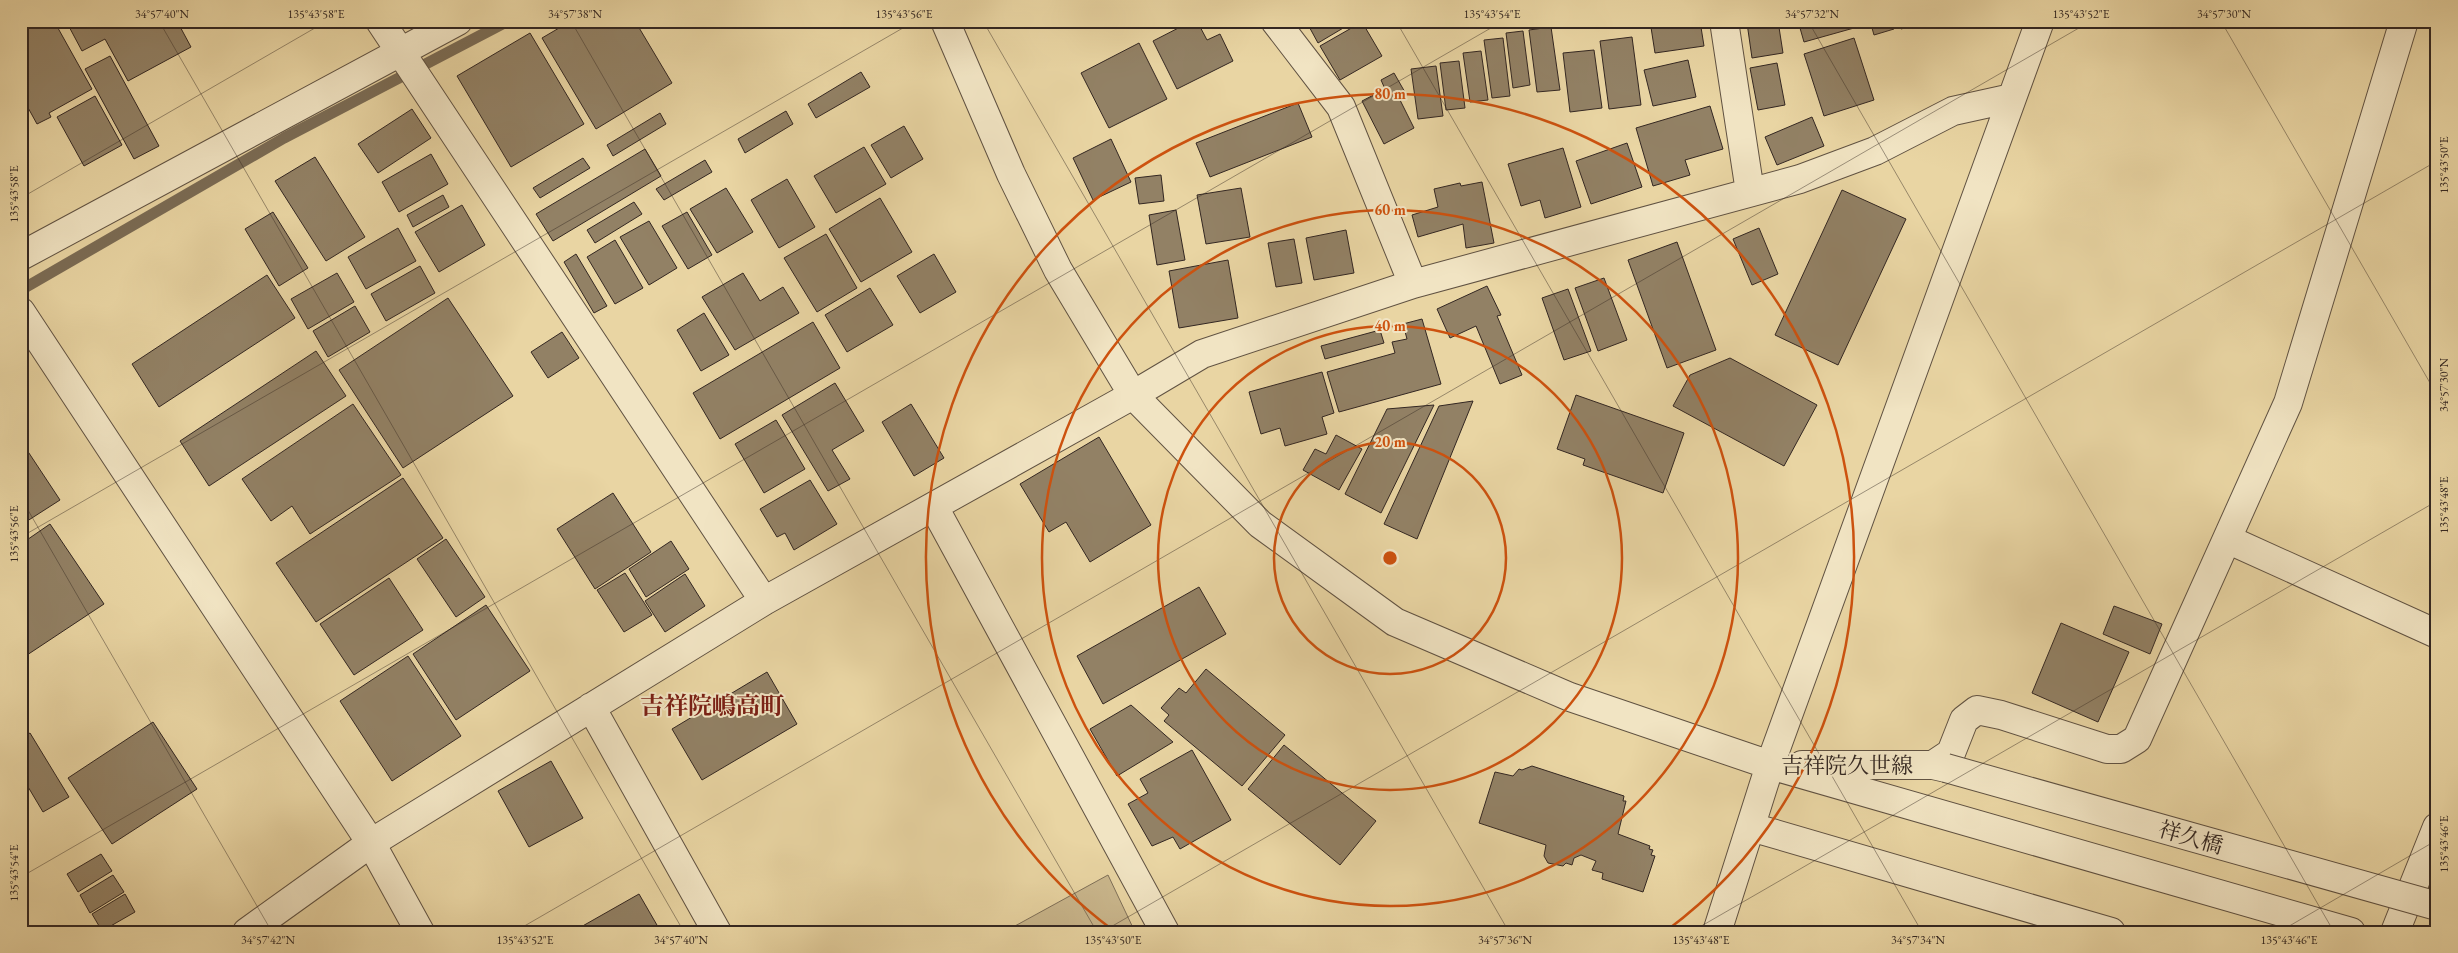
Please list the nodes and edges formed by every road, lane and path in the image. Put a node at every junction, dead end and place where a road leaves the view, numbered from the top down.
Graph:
1 (380, 21) edge
2 (458, 21) edge
3 (945, 21) edge
4 (1275, 21) edge
5 (1724, 21) edge
6 (2040, 21) edge
7 (2404, 21) edge
8 (400, 53) junction
9 (2012, 98) junction
10 (1750, 192) junction
11 (21, 256) edge
12 (1413, 284) junction
13 (21, 312) edge
14 (1133, 395) junction
15 (934, 507) junction
16 (2227, 539) junction
17 (764, 601) junction
18 (2437, 634) edge
19 (591, 707) junction
20 (1770, 765) junction
21 (1940, 767) junction
22 (1936, 813) joint
23 (2437, 826) edge
24 (1751, 827) junction
25 (371, 843) junction
26 (2437, 906) edge
27 (247, 932) edge
28 (420, 932) edge
29 (717, 932) edge
30 (1165, 932) edge
31 (1717, 932) edge
32 (2111, 932) edge
33 (2351, 932) edge
34 (2395, 932) edge

1 - 8 street
2 - 8 street
3 - 14 street
4 - 12 street
5 - 10 street
6 - 9 street
7 - 16 street
8 - 11 street
8 - 17 street
9 - 10 street
9 - 20 street
10 - 12 street
12 - 14 street
13 - 25 street
14 - 15 street
14 - 20 street
15 - 17 street
15 - 30 street
16 - 18 street
16 - 21 street
17 - 19 street
19 - 25 street
19 - 29 street
20 - 21 street, 吉祥院久世線
20 - 22 street, 吉祥院久世線
20 - 24 street
21 - 26 street, 祥久橋, bridge
22 - 33 street, 祥久橋
23 - 34 street
24 - 31 street
24 - 32 street
25 - 27 street
25 - 28 street

